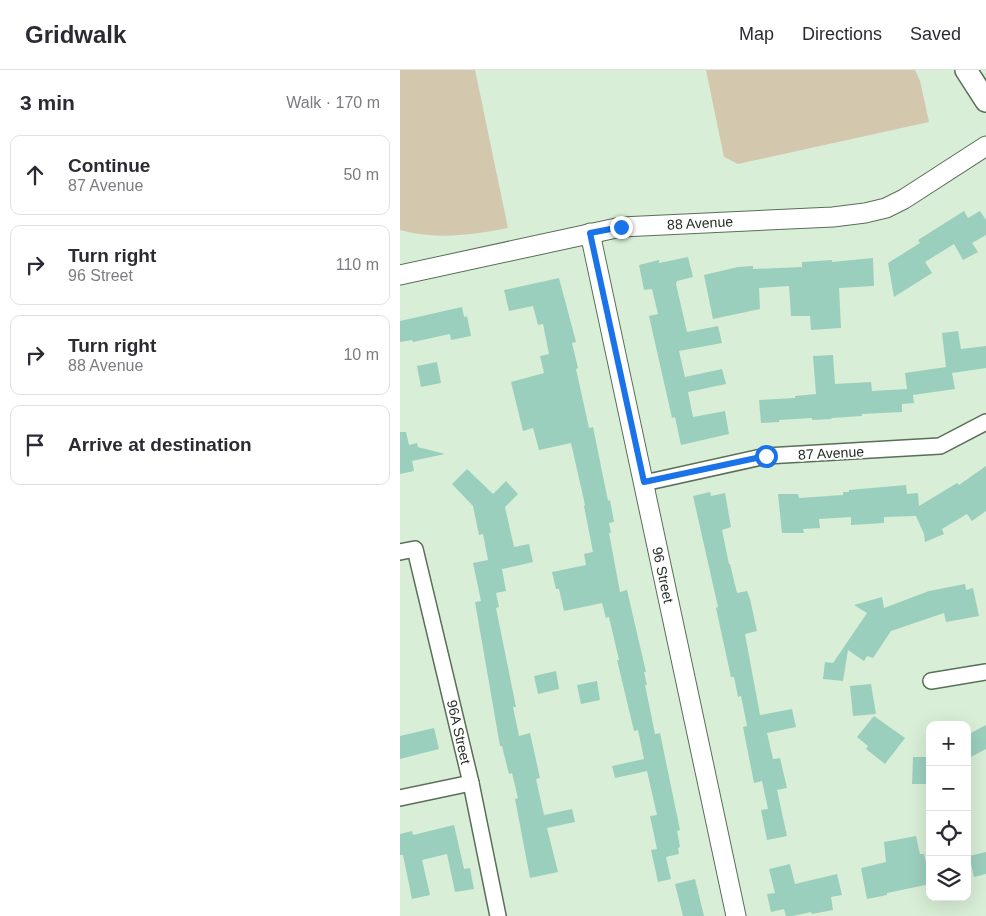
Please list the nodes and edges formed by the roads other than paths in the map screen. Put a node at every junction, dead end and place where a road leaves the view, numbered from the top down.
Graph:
1 (966, 70) edge
2 (986, 101) edge
3 (986, 146) edge
4 (590, 233) junction
5 (400, 275) edge
6 (986, 422) edge
7 (644, 482) junction
8 (400, 552) edge
9 (986, 672) edge
10 (931, 681) dead end
11 (471, 783) junction
12 (400, 798) edge
13 (498, 916) edge
14 (736, 916) edge

1 - 2 main road
3 - 4 street, 88 Avenue
4 - 5 street, 88 Avenue
4 - 7 street, 96 Street
6 - 7 street, 87 Avenue
7 - 14 street, 96 Street
8 - 11 street, 96A Street
9 - 10 street
11 - 12 street
11 - 13 street, 96A Street

